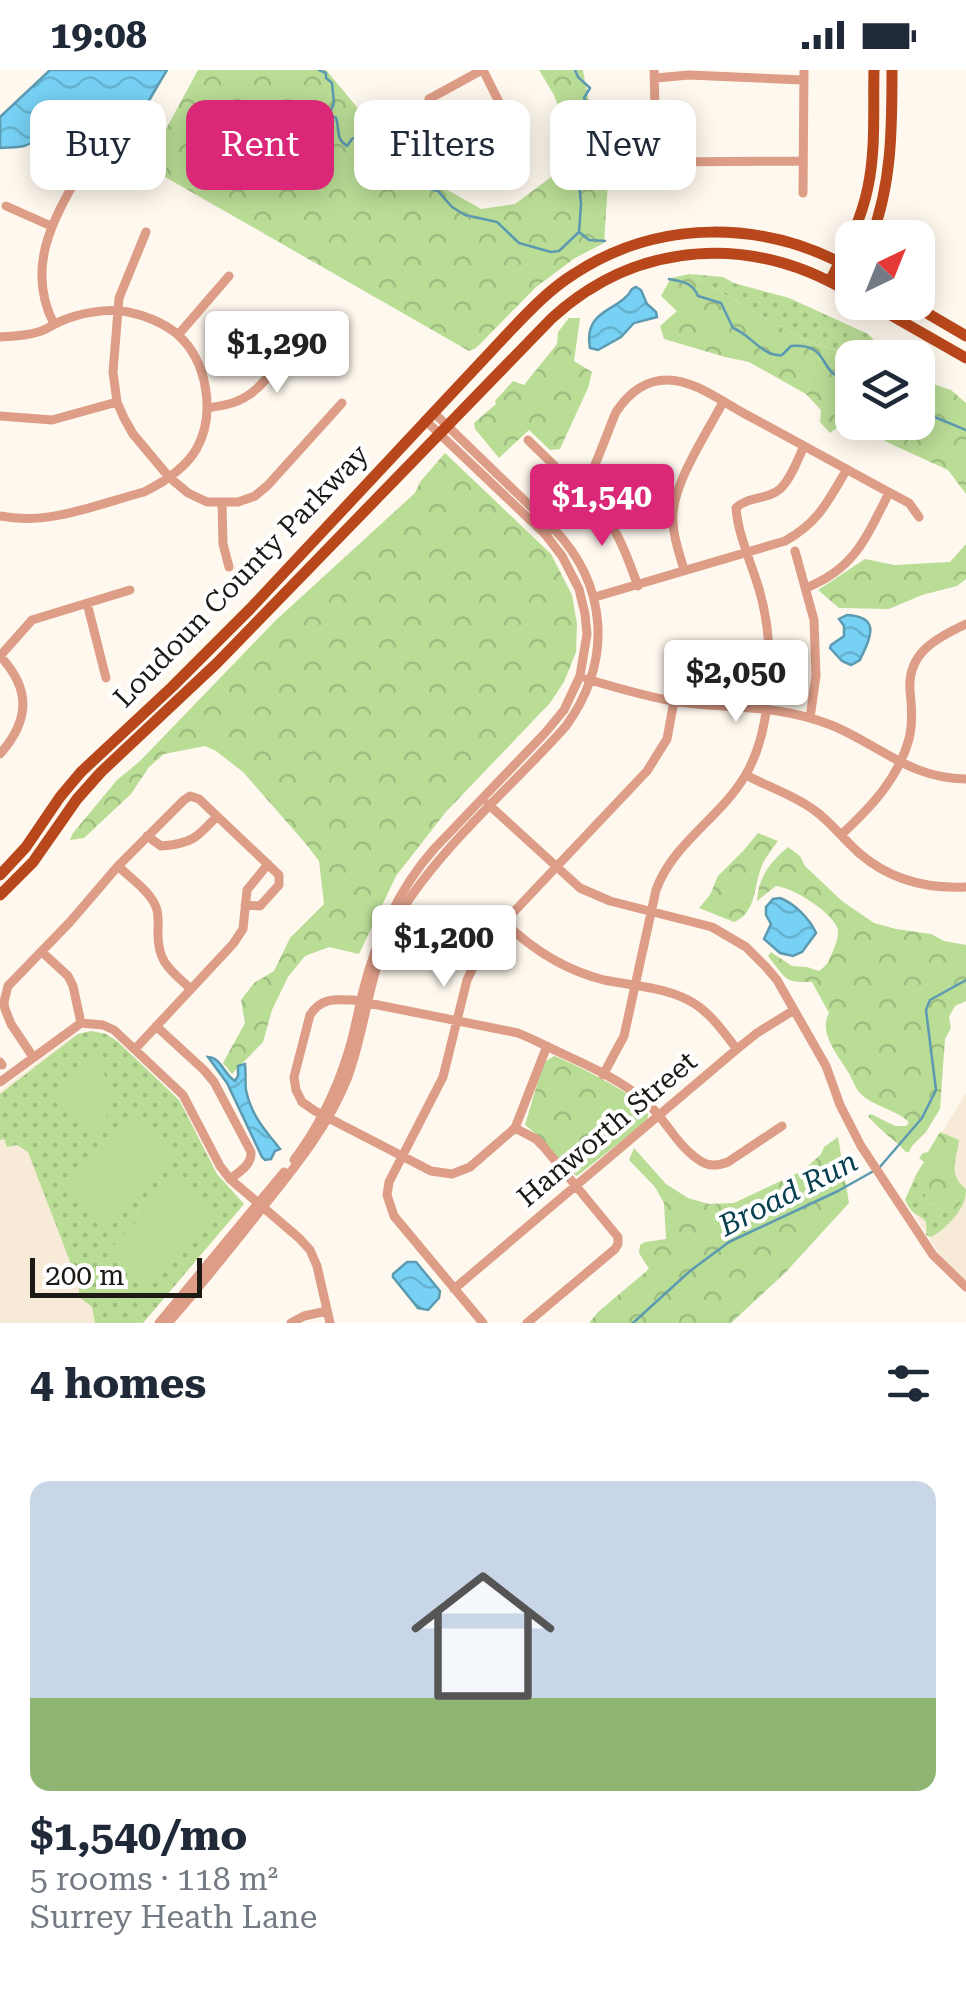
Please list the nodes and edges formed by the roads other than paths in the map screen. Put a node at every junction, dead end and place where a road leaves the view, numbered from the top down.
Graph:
1 (482, 70) edge
2 (874, 70) edge
3 (892, 70) edge
4 (655, 74) edge
5 (804, 75) edge
6 (429, 99) dead end
7 (498, 100) edge
8 (656, 100) edge
9 (802, 160) junction
10 (696, 161) edge
11 (71, 190) edge
12 (803, 193) dead end
13 (6, 206) dead end
14 (859, 220) edge
15 (877, 220) edge
16 (51, 226) junction
17 (146, 232) dead end
18 (835, 260) edge
19 (835, 272) edge
20 (229, 276) dead end
21 (830, 281) junction
22 (835, 284) edge
23 (119, 310) junction
24 (935, 318) edge
25 (900, 320) edge
26 (300, 322) dead end
27 (54, 324) junction
28 (178, 335) junction
29 (966, 336) edge
30 (0, 337) edge
31 (966, 358) edge
32 (117, 402) junction
33 (724, 402) junction
34 (342, 403) dead end
35 (208, 408) junction
36 (0, 416) edge
37 (429, 416) junction
38 (444, 431) junction
39 (528, 440) dead end
40 (804, 446) junction
41 (847, 469) junction
42 (169, 477) junction
43 (586, 486) junction
44 (889, 492) junction
45 (580, 498) junction
46 (222, 503) junction
47 (0, 516) edge
48 (919, 517) dead end
49 (549, 531) junction
50 (795, 551) dead end
51 (747, 552) junction
52 (229, 567) dead end
53 (684, 570) junction
54 (638, 586) junction
55 (806, 588) junction
56 (130, 590) dead end
57 (595, 597) junction
58 (87, 603) junction
59 (966, 624) edge
60 (0, 656) edge
61 (580, 676) junction
62 (106, 678) dead end
63 (591, 680) junction
64 (674, 701) junction
65 (765, 708) junction
66 (810, 718) junction
67 (0, 754) edge
68 (899, 763) junction
69 (746, 774) junction
70 (966, 779) edge
71 (486, 803) junction
72 (217, 816) junction
73 (841, 834) junction
74 (148, 836) junction
75 (268, 864) junction
76 (118, 866) junction
77 (555, 868) junction
78 (0, 875) edge
79 (966, 888) edge
80 (0, 895) edge
81 (245, 904) junction
82 (652, 911) junction
83 (504, 922) junction
84 (42, 952) junction
85 (636, 986) junction
86 (191, 989) junction
87 (3, 990) edge
88 (364, 1002) junction
89 (794, 1010) junction
90 (456, 1021) junction
91 (81, 1023) junction
92 (156, 1026) junction
93 (547, 1046) junction
94 (136, 1048) junction
95 (738, 1049) junction
96 (33, 1057) junction
97 (603, 1075) junction
98 (0, 1082) edge
99 (659, 1115) junction
100 (326, 1116) junction
101 (782, 1126) dead end
102 (516, 1128) junction
103 (401, 1156) junction
104 (230, 1179) junction
105 (576, 1185) junction
106 (260, 1205) junction
107 (966, 1287) edge
108 (454, 1289) junction
109 (327, 1310) junction
110 (159, 1323) edge
111 (168, 1323) edge
112 (291, 1323) edge
113 (330, 1323) edge
114 (482, 1323) edge
115 (527, 1323) edge

1 - 6 street
1 - 7 street
2 - 14 main road
3 - 15 main road
4 - 5 street
4 - 8 street
5 - 9 street
9 - 10 street
9 - 12 street
11 - 16 street
13 - 16 street
16 - 27 street
17 - 23 street
18 - 37 main road, Loudoun County Parkway
19 - 21 main road
20 - 28 street
21 - 22 main road, Loudoun County Parkway
21 - 38 main road, Loudoun County Parkway
23 - 27 street
23 - 28 street
23 - 32 street
24 - 29 main road
25 - 31 main road
26 - 35 street
27 - 30 street
28 - 35 street
32 - 36 street
32 - 42 street
33 - 40 street
33 - 43 street
33 - 53 street
34 - 46 street
35 - 42 street
37 - 38 street
37 - 78 main road, Loudoun County Parkway
38 - 49 street
38 - 80 main road, Loudoun County Parkway
39 - 43 street
40 - 41 street
40 - 51 street
41 - 44 street
41 - 51 street
42 - 46 street
42 - 47 street
43 - 45 street
44 - 48 street
44 - 55 street
45 - 49 street
45 - 54 street
46 - 52 street
49 - 57 street
49 - 61 street
50 - 55 street
51 - 53 street
51 - 65 street
53 - 54 street
54 - 57 street
55 - 66 street
56 - 58 street
57 - 63 street
58 - 60 street
58 - 62 street
59 - 68 street
60 - 67 street
61 - 63 street
61 - 71 street
63 - 64 street
63 - 71 street
64 - 65 street
64 - 77 street
65 - 66 street
65 - 69 street
66 - 68 street
68 - 70 street
68 - 73 street
69 - 73 street
69 - 82 street
71 - 77 street
71 - 88 street
72 - 74 street
72 - 74 street
72 - 75 street
73 - 79 street
74 - 76 street
75 - 81 street
75 - 81 street
76 - 84 street
76 - 86 street
77 - 82 street
77 - 83 street
81 - 86 street
82 - 85 street
82 - 89 street
83 - 85 street
83 - 90 street
84 - 87 street
84 - 91 street
85 - 95 street
85 - 97 street
86 - 92 street
87 - 96 street
88 - 90 street
88 - 100 street
88 - 100 street
89 - 95 street, Hanworth Street
89 - 107 street
90 - 93 street
90 - 103 street
91 - 94 street
91 - 96 street
92 - 94 street
92 - 104 street
93 - 97 street
93 - 102 street
94 - 104 street
95 - 99 street, Hanworth Street
96 - 98 street
97 - 99 street
99 - 101 street
99 - 105 street, Hanworth Street
100 - 103 street
100 - 106 street
102 - 103 street
102 - 105 street
103 - 108 street
104 - 106 street
105 - 108 street, Hanworth Street
105 - 115 street
106 - 109 street
106 - 110 street
106 - 111 street
108 - 114 street
109 - 112 street
109 - 113 street

